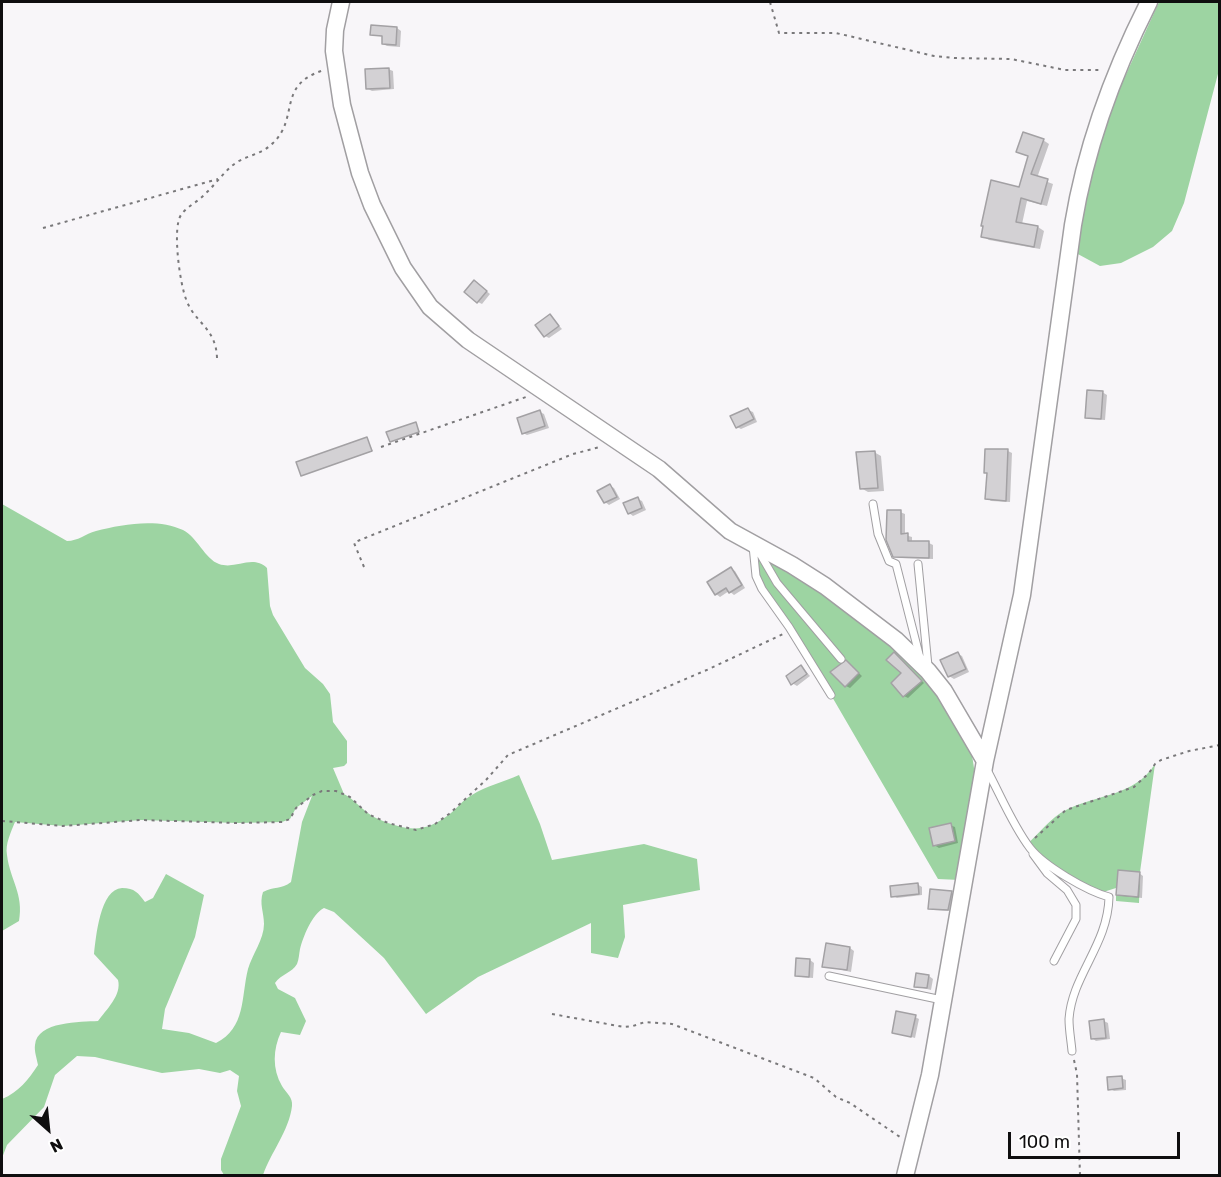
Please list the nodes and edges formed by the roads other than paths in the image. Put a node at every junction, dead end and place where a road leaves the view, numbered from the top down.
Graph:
1 (341, 2) edge
2 (1149, 2) edge
3 (873, 504) dead end
4 (754, 545) junction
5 (918, 564) dead end
6 (841, 659) dead end
7 (925, 667) junction
8 (831, 695) dead end
9 (985, 764) junction
10 (1027, 844) junction
11 (1054, 961) dead end
12 (829, 976) dead end
13 (945, 1001) junction
14 (1072, 1051) road end
15 (905, 1176) edge

1 - 4 street
2 - 9 street
3 - 7 lane
4 - 6 lane
4 - 7 street
4 - 8 lane
5 - 7 lane
7 - 9 street
9 - 10 lane
9 - 13 street
10 - 11 lane
10 - 14 lane
12 - 13 lane
13 - 15 street

